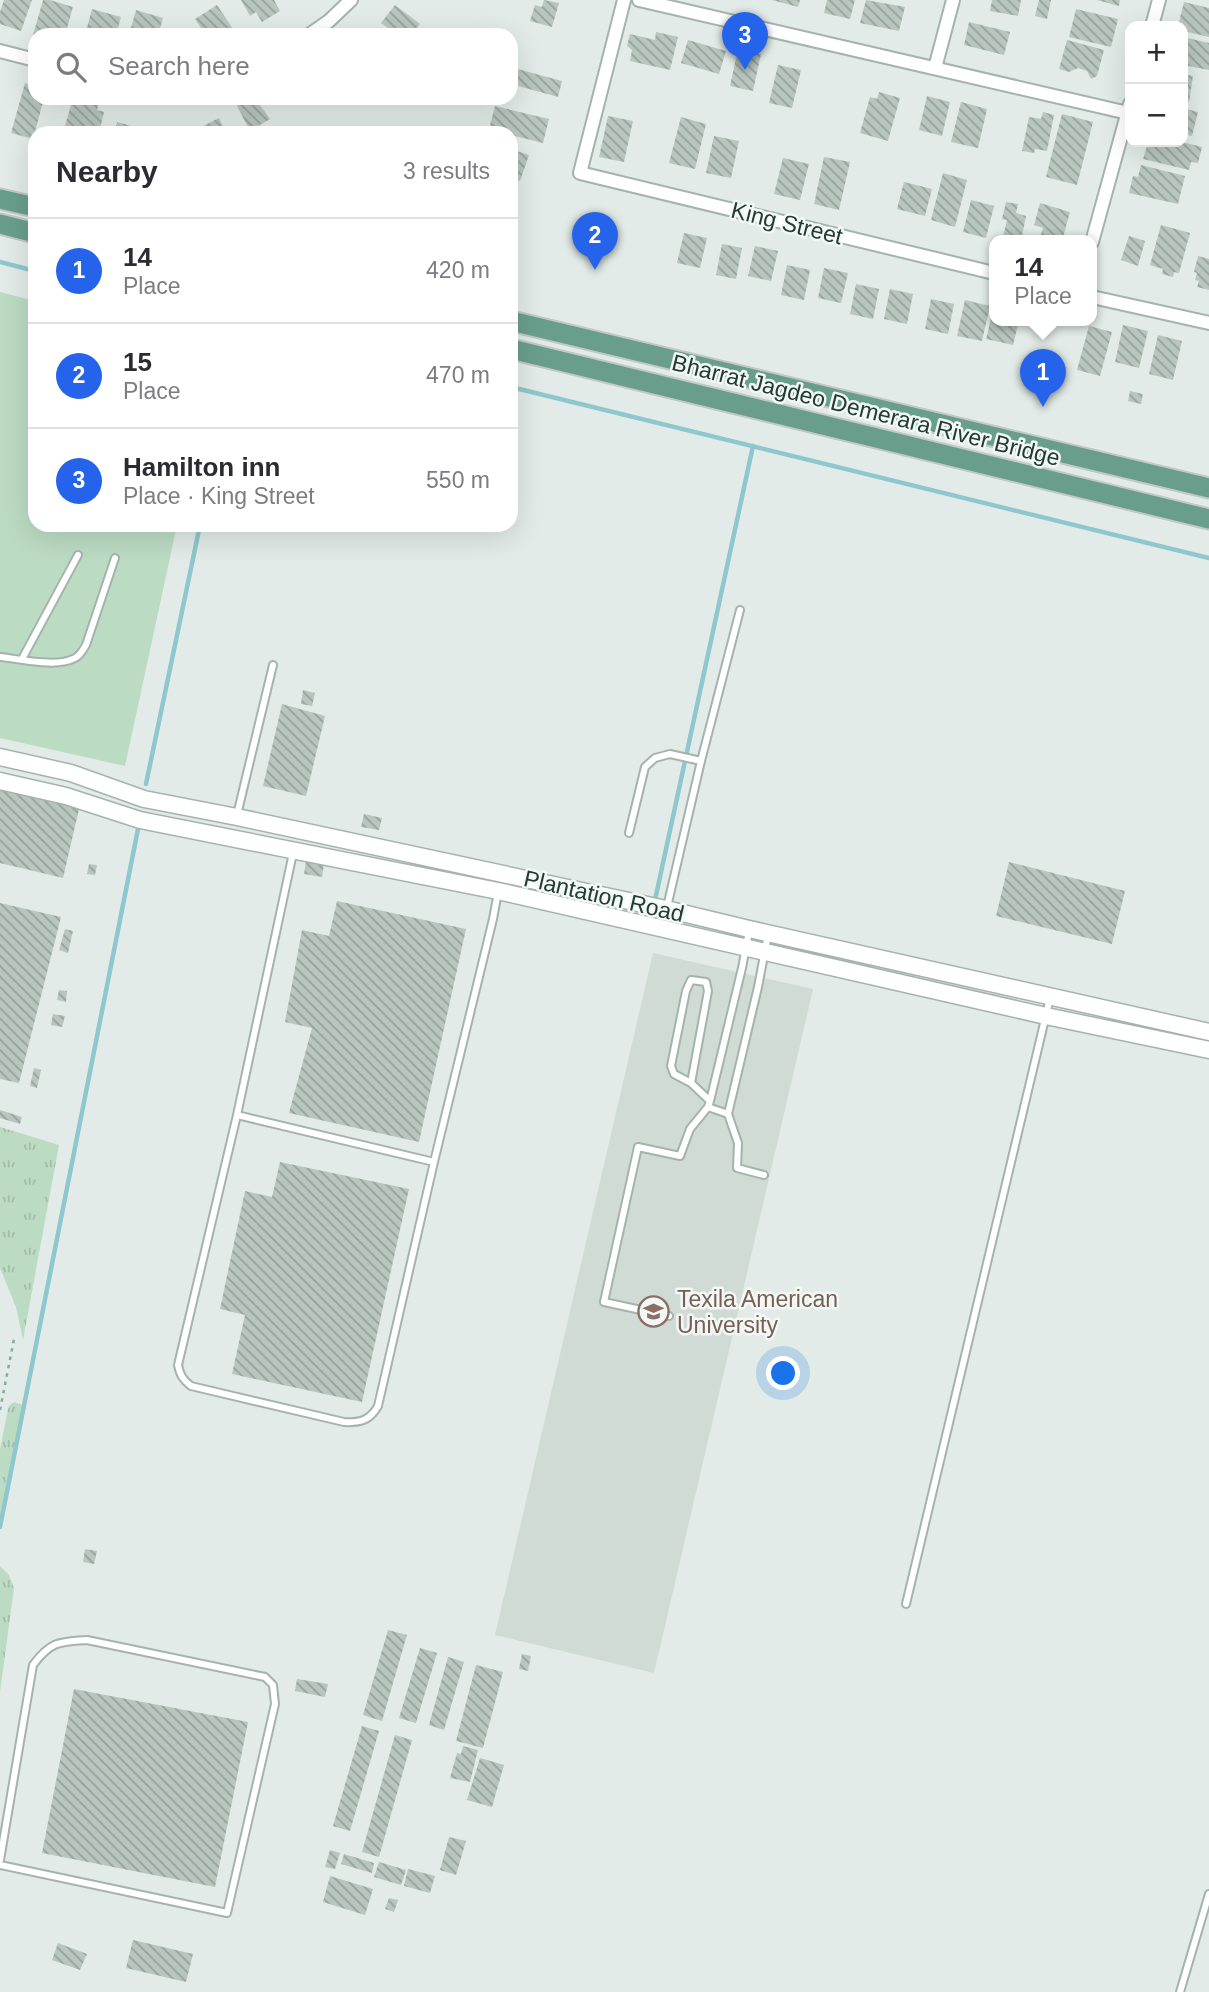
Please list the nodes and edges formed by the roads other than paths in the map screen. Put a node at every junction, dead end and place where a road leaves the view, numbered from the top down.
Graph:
1 (351, 0) edge
2 (624, 0) edge
3 (639, 0) edge
4 (953, 0) edge
5 (1159, 0) edge
6 (1153, 21) edge
7 (319, 28) edge
8 (0, 51) edge
9 (28, 58) edge
10 (935, 68) junction
11 (1125, 107) edge
12 (1125, 122) edge
13 (0, 199) edge
14 (28, 205) edge
15 (0, 224) edge
16 (28, 231) edge
17 (1094, 235) edge
18 (989, 272) edge
19 (1097, 298) edge
20 (518, 323) edge
21 (1209, 323) edge
22 (518, 351) edge
23 (1209, 488) edge
24 (1209, 519) edge
25 (78, 555) dead end
26 (115, 558) dead end
27 (740, 610) dead end
28 (0, 657) edge
29 (22, 659) junction
30 (273, 665) dead end
31 (0, 757) edge
32 (701, 761) junction
33 (0, 781) edge
34 (237, 817) junction
35 (629, 833) dead end
36 (293, 851) junction
37 (501, 873) junction
38 (498, 891) junction
39 (666, 909) junction
40 (749, 929) junction
41 (768, 934) junction
42 (746, 947) junction
43 (764, 951) junction
44 (1050, 998) junction
45 (1046, 1016) junction
46 (1209, 1032) edge
47 (1209, 1050) edge
48 (691, 1083) junction
49 (709, 1104) junction
50 (728, 1114) junction
51 (237, 1115) junction
52 (434, 1162) junction
53 (764, 1175) dead end
54 (668, 1316) dead end
55 (906, 1604) dead end
56 (0, 1863) edge
57 (1209, 1894) edge
58 (1180, 1992) edge

1 - 7 street
2 - 18 street, King Street
3 - 10 street
4 - 10 street
5 - 6 street
8 - 9 street
10 - 11 street
12 - 17 street
13 - 14 main road
15 - 16 main road
19 - 21 street
20 - 23 main road, Bharrat Jagdeo Demerara River Bridge
22 - 24 main road, Bharrat Jagdeo Demerara River Bridge
25 - 29 lane
26 - 29 lane
27 - 32 lane
28 - 29 lane
30 - 34 lane
31 - 34 street, Plantation Road
32 - 35 lane
32 - 39 lane
33 - 36 street, Plantation Road
34 - 37 street, Plantation Road
36 - 38 street, Plantation Road
36 - 51 lane
37 - 38 lane
37 - 39 street, Plantation Road
38 - 42 street, Plantation Road
38 - 52 lane
39 - 40 street, Plantation Road
40 - 41 street, Plantation Road
40 - 42 lane
41 - 43 lane
41 - 44 street, Plantation Road
42 - 43 street, Plantation Road
42 - 49 lane
43 - 45 street, Plantation Road
43 - 50 lane
44 - 45 lane
44 - 46 street, Plantation Road
45 - 47 street, Plantation Road
45 - 55 lane
48 - 48 lane
48 - 49 lane
49 - 50 lane
49 - 54 lane
50 - 53 lane
51 - 52 lane
51 - 52 lane
56 - 56 lane
57 - 58 lane

